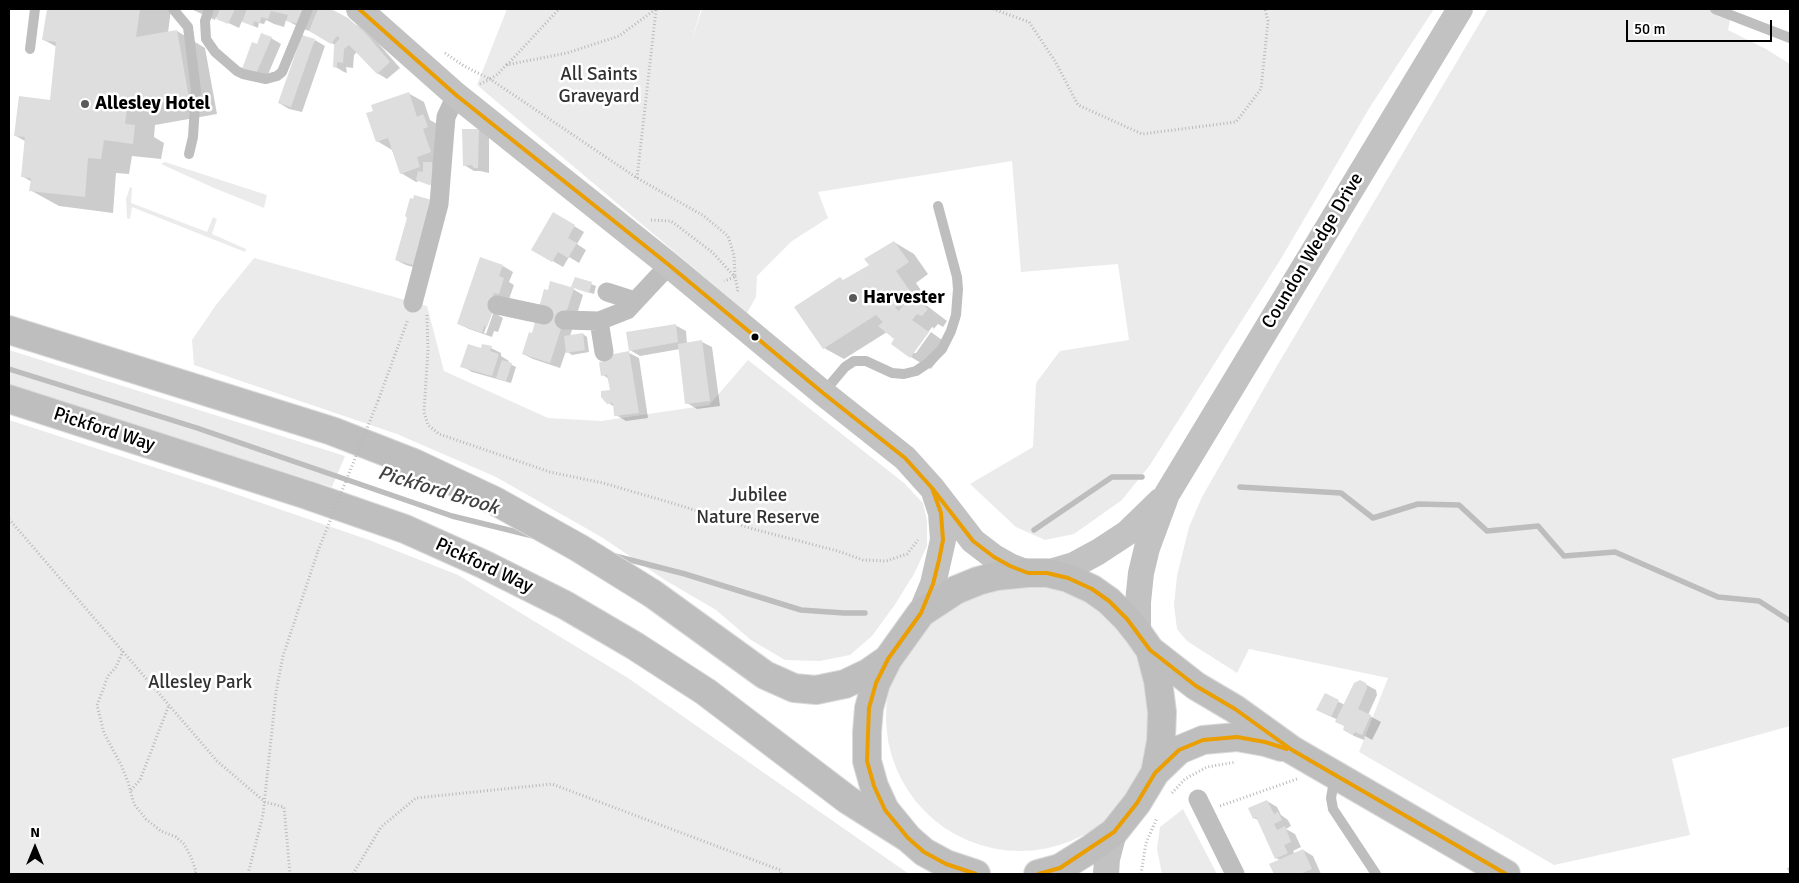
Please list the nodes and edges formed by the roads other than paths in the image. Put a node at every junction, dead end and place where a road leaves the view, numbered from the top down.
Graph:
1 (35, 9) edge
2 (173, 9) edge
3 (208, 9) edge
4 (308, 9) edge
5 (361, 9) edge
6 (1460, 9) edge
7 (1715, 9) edge
8 (1790, 38) edge
9 (30, 49) dead end
10 (456, 95) junction
11 (189, 154) dead end
12 (938, 206) dead end
13 (669, 265) junction
14 (607, 292) dead end
15 (415, 296) road end
16 (635, 301) junction
17 (497, 305) dead end
18 (544, 315) dead end
19 (564, 320) dead end
20 (599, 321) junction
21 (9, 330) edge
22 (604, 352) dead end
23 (823, 393) junction
24 (9, 399) edge
25 (932, 488) junction
26 (1167, 494) junction
27 (1037, 573) junction
28 (921, 613) junction
29 (1144, 641) junction
30 (888, 659) junction
31 (1293, 762) junction
32 (1155, 773) junction
33 (1335, 775) junction
34 (1198, 799) dead end
35 (1114, 832) junction
36 (908, 838) junction
37 (976, 874) edge
38 (1038, 874) edge
39 (1106, 874) edge
40 (1235, 874) edge
41 (1376, 874) edge
42 (1506, 874) edge

1 - 9 lane
2 - 11 lane
3 - 4 lane
5 - 10 street
6 - 26 street, Coundon Wedge Drive
7 - 8 lane
10 - 13 street
10 - 15 street
12 - 23 lane
13 - 16 street
13 - 23 street
14 - 16 street
16 - 20 street
17 - 18 street
19 - 20 street
20 - 22 street
21 - 30 highway
23 - 25 street
24 - 36 highway, Pickford Way
25 - 27 street
25 - 28 street
26 - 27 street, Coundon Wedge Drive
26 - 29 street, Coundon Wedge Drive
27 - 28 highway
27 - 29 highway
28 - 30 highway
29 - 31 highway
29 - 32 highway
30 - 36 highway
31 - 32 highway
31 - 33 highway
32 - 35 highway
33 - 41 lane
33 - 42 highway
34 - 40 street
35 - 38 highway
35 - 39 street
36 - 37 highway

